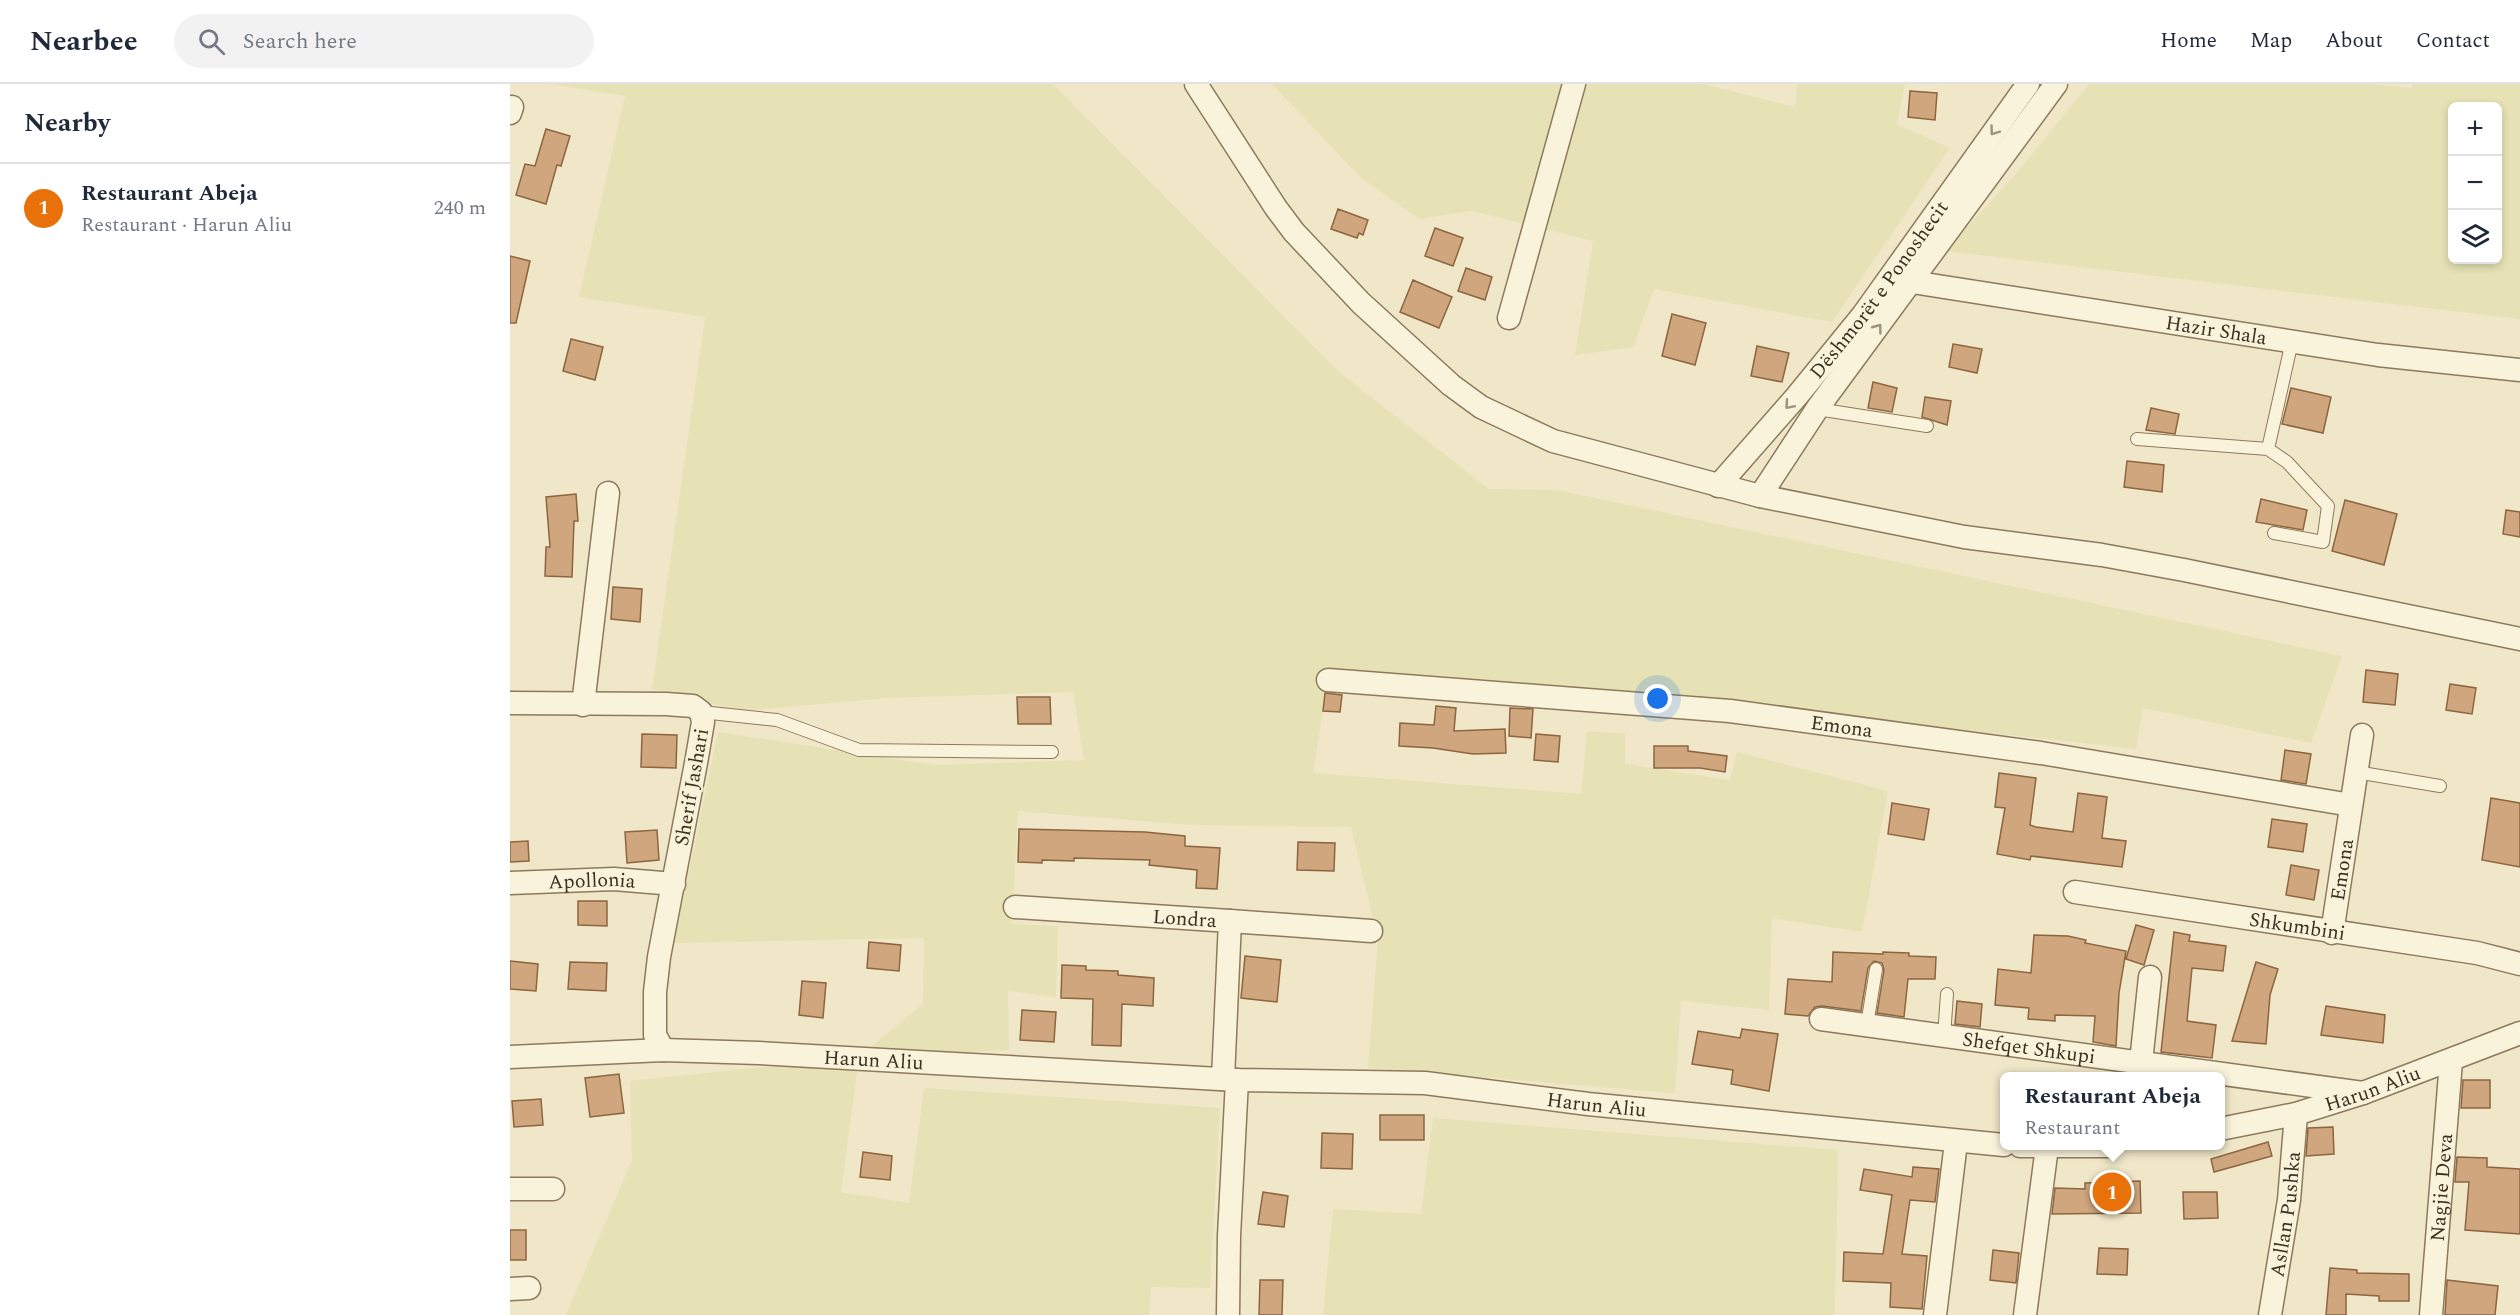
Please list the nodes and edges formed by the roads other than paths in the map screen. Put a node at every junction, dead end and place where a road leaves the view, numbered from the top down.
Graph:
1 (1196, 84) edge
2 (1574, 84) edge
3 (2028, 84) edge
4 (2056, 84) edge
5 (1912, 282) junction
6 (1509, 318) dead end
7 (2292, 341) junction
8 (1850, 347) junction
9 (2520, 370) edge
10 (1817, 409) junction
11 (1927, 426) dead end
12 (2137, 439) dead end
13 (2268, 449) junction
14 (1718, 486) junction
15 (608, 493) dead end
16 (1760, 496) junction
17 (2274, 533) dead end
18 (2520, 639) edge
19 (1328, 680) dead end
20 (510, 703) edge
21 (583, 705) junction
22 (701, 712) junction
23 (2362, 735) dead end
24 (1052, 752) dead end
25 (2356, 772) junction
26 (2440, 786) dead end
27 (2351, 806) junction
28 (510, 883) edge
29 (674, 884) junction
30 (2075, 892) dead end
31 (1015, 907) dead end
32 (1230, 921) junction
33 (1371, 931) dead end
34 (2332, 933) junction
35 (2520, 964) edge
36 (1876, 969) dead end
37 (2150, 977) dead end
38 (1947, 994) dead end
39 (1821, 1019) dead end
40 (1867, 1025) junction
41 (2520, 1033) edge
42 (1944, 1037) junction
43 (663, 1050) junction
44 (510, 1057) edge
45 (2141, 1062) junction
46 (2451, 1062) junction
47 (2213, 1072) edge
48 (2225, 1074) edge
49 (1230, 1080) junction
50 (2363, 1093) junction
51 (2295, 1114) junction
52 (2225, 1128) edge
53 (1956, 1142) junction
54 (2000, 1145) edge
55 (2047, 1150) edge
56 (510, 1189) edge
57 (553, 1189) dead end
58 (1228, 1315) edge
59 (1935, 1315) edge
60 (2025, 1315) edge
61 (2270, 1315) edge
62 (2431, 1315) edge

1 - 14 street
2 - 6 street
3 -> 8 street, Dëshmorët e Ponoshecit
4 - 5 street, Dëshmorët e Ponoshecit
5 - 7 street, Hazir Shala
8 -> 5 street, Dëshmorët e Ponoshecit
7 - 9 street, Hazir Shala
7 - 13 lane
8 - 10 street, Dëshmorët e Ponoshecit
8 -> 14 street, Dëshmorët e Ponoshecit
10 - 11 lane
10 - 16 street, Dëshmorët e Ponoshecit
12 - 13 lane
13 - 17 lane
14 - 16 street
15 - 21 street
16 - 18 street
19 - 27 street, Emona
20 - 21 street, Sherif Jashari
21 - 22 street, Sherif Jashari
22 - 24 lane
22 - 29 street, Sherif Jashari
23 - 25 street, Emona
25 - 26 lane
25 - 27 street, Emona
27 - 34 street, Emona
28 - 29 street, Apollonia
29 - 43 street, Sherif Jashari
30 - 34 street, Shkumbini
31 - 32 street, Londra
32 - 33 street
32 - 49 street, Londra
34 - 35 street, Shkumbini
36 - 40 lane
37 - 45 street
38 - 42 lane, Shefqet Shkupi
39 - 40 street, Shefqet Shkupi
40 - 42 street, Shefqet Shkupi
41 - 46 street, Harun Aliu
42 - 45 street, Shefqet Shkupi
43 - 44 street, Harun Aliu
43 - 49 street, Harun Aliu
45 - 47 street, Shefqet Shkupi
46 - 50 street, Harun Aliu
46 - 62 street, Nagjie Deva
48 - 50 street, Shefqet Shkupi
49 - 53 street, Harun Aliu
49 - 58 street
50 - 51 street, Harun Aliu
51 - 52 street, Harun Aliu
51 - 61 street, Asllan Pushka
53 - 54 street, Harun Aliu
53 - 59 street
55 - 60 street
56 - 57 street

